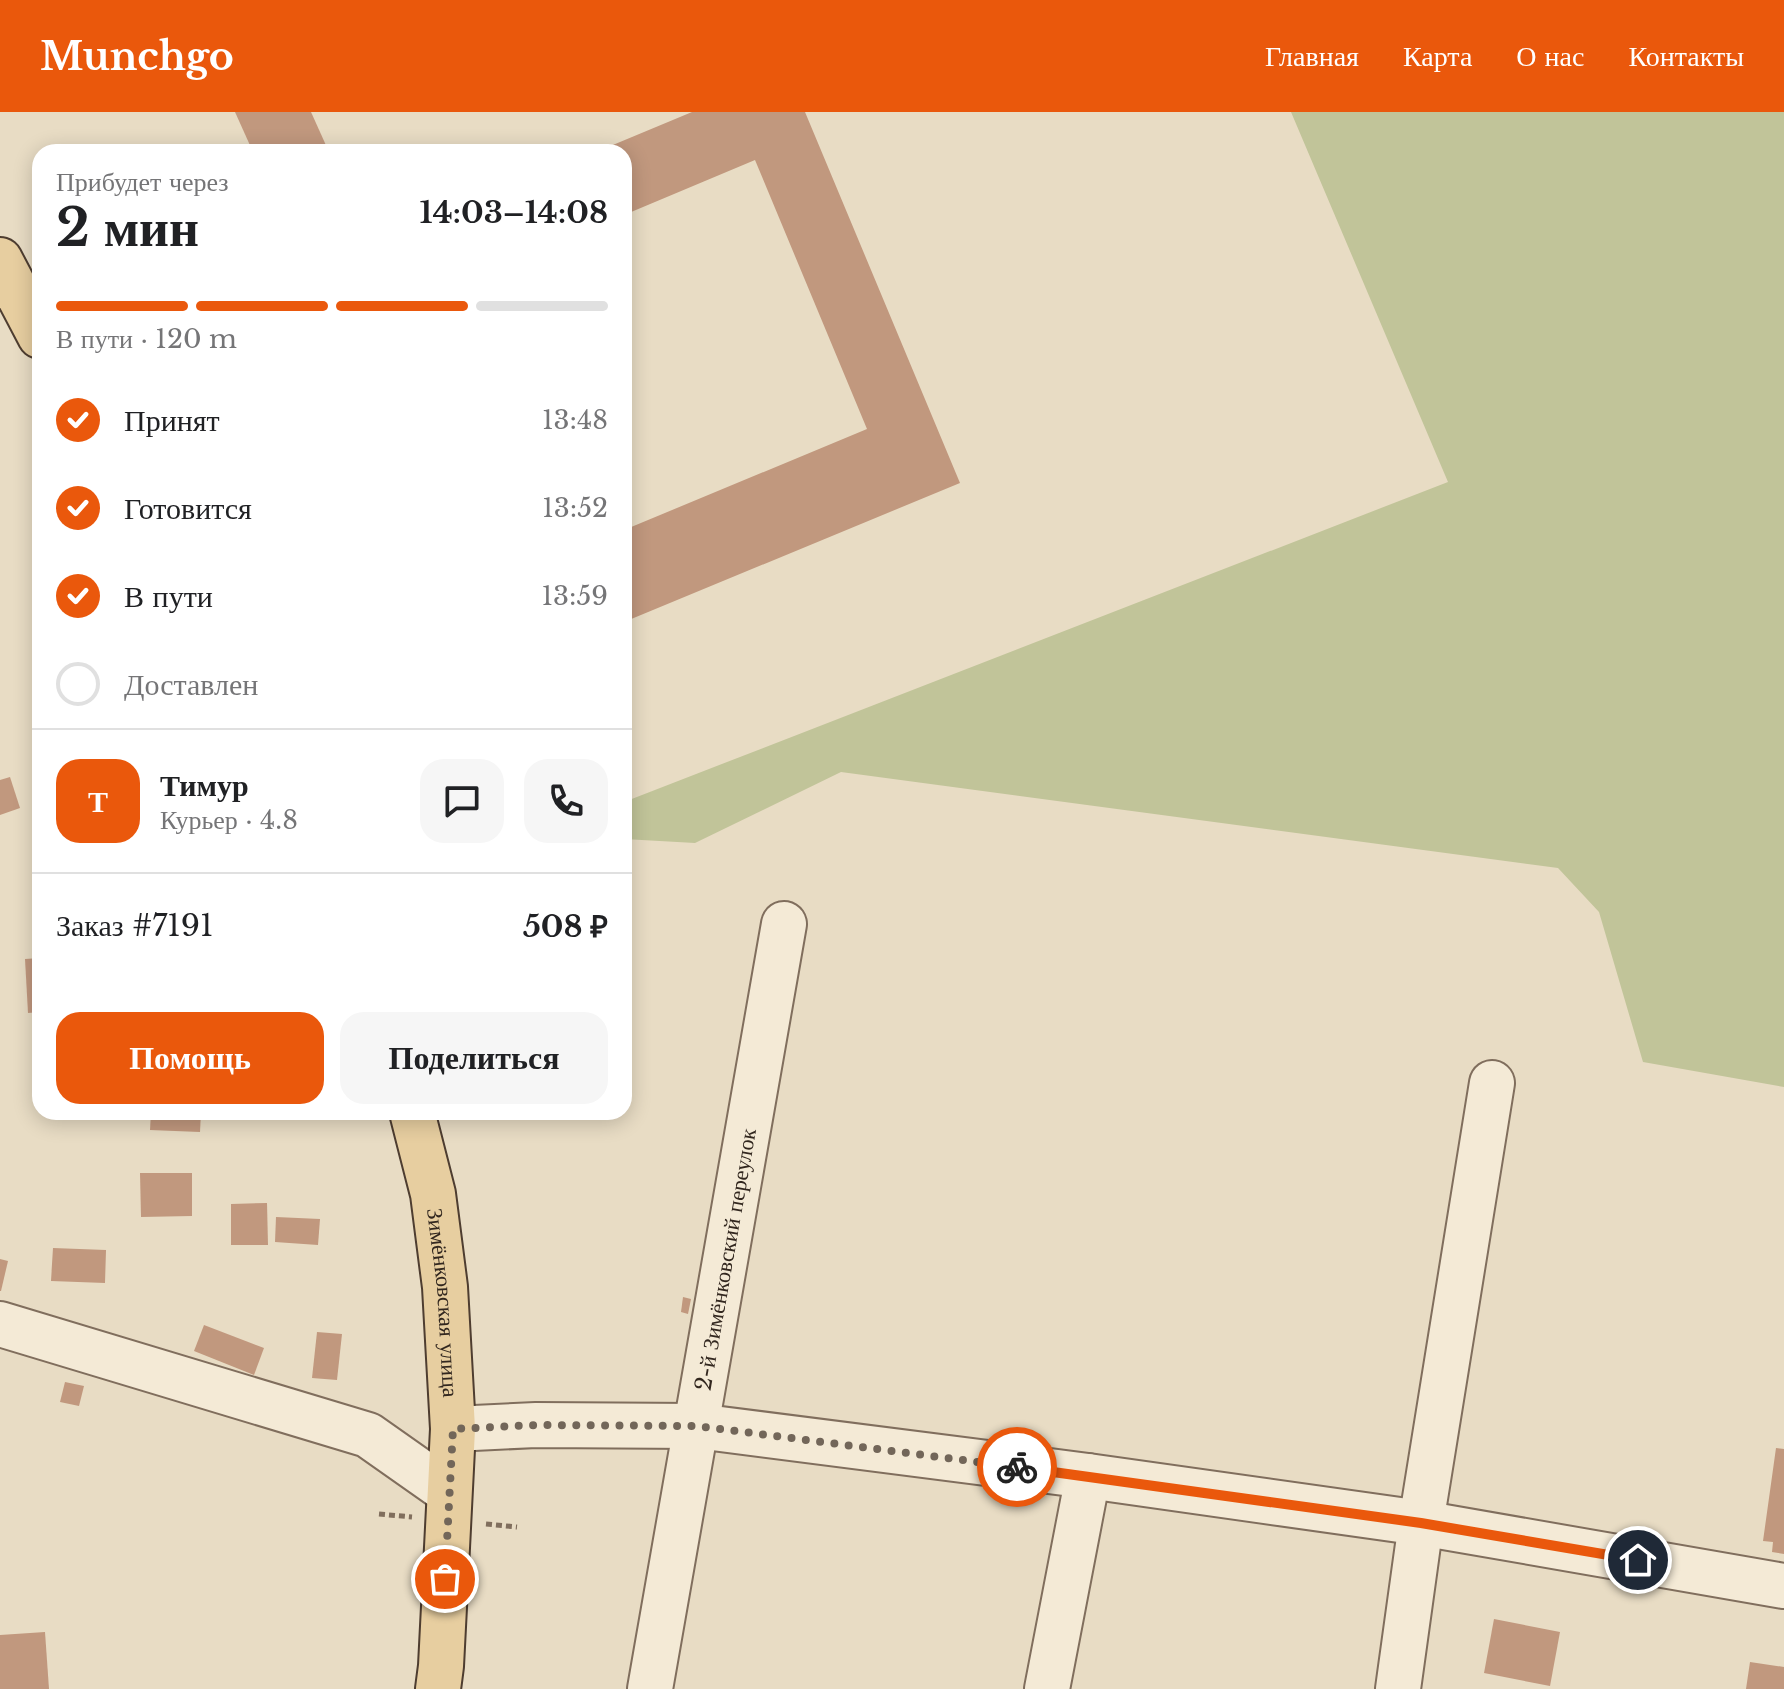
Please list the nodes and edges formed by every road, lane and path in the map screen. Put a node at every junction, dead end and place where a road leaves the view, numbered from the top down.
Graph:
1 (0, 260) edge
2 (32, 321) edge
3 (784, 924) dead end
4 (1492, 1083) dead end
5 (414, 1120) edge
6 (0, 1324) edge
7 (697, 1426) junction
8 (453, 1429) junction
9 (1088, 1476) junction
10 (449, 1492) junction
11 (1421, 1523) junction
12 (1784, 1586) edge
13 (438, 1689) edge
14 (650, 1689) edge
15 (1047, 1689) edge
16 (1398, 1689) edge

1 - 2 main road
3 - 7 street, 2-й Зимёнковский переулок
4 - 11 street
5 - 8 main road, Зимёнковская улица
6 - 10 street
7 - 8 street
7 - 9 street
7 - 14 street, 2-й Зимёнковский переулок
8 - 10 main road, Зимёнковская улица
9 - 11 street
9 - 15 street
10 - 13 main road, Зимёнковская улица
11 - 12 street
11 - 16 street

